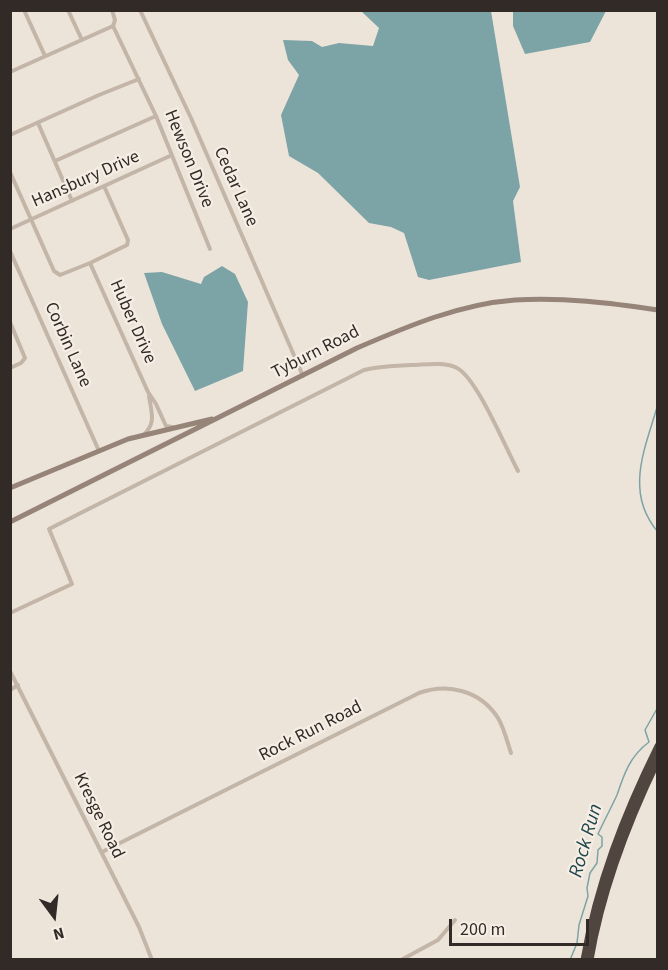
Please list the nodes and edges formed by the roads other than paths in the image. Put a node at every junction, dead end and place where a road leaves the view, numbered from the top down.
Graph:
1 (24, 10) edge
2 (68, 10) edge
3 (112, 10) edge
4 (140, 10) edge
5 (113, 26) junction
6 (82, 40) junction
7 (45, 56) junction
8 (10, 72) edge
9 (140, 79) junction
10 (156, 116) junction
11 (38, 123) junction
12 (10, 135) edge
13 (172, 155) junction
14 (55, 161) junction
15 (10, 172) edge
16 (104, 186) junction
17 (72, 201) junction
18 (31, 219) junction
19 (10, 229) edge
20 (210, 249) dead end
21 (10, 251) edge
22 (90, 263) junction
23 (657, 310) edge
24 (10, 322) edge
25 (10, 368) edge
26 (303, 376) junction
27 (148, 392) junction
28 (223, 417) junction
29 (173, 428) junction
30 (143, 435) junction
31 (99, 451) junction
32 (518, 471) dead end
33 (10, 488) edge
34 (10, 522) edge
35 (10, 613) edge
36 (10, 671) edge
37 (18, 685) junction
38 (10, 690) edge
39 (657, 746) edge
40 (511, 753) dead end
41 (657, 760) edge
42 (102, 852) junction
43 (456, 920) dead end
44 (152, 960) edge
45 (401, 960) edge
46 (584, 960) edge
47 (590, 960) edge

1 - 7 street
2 - 6 street
3 - 5 street
4 - 26 street, Cedar Lane
5 - 6 street
5 - 9 street, Hewson Drive
6 - 7 street
7 - 8 street
9 - 10 street, Hewson Drive
9 - 11 street
10 - 13 street, Hewson Drive
10 - 14 street
11 - 12 street
11 - 14 street
13 - 16 street, Hansbury Drive
13 - 20 street, Hewson Drive
14 - 17 street
15 - 18 street
16 - 17 street, Hansbury Drive
16 - 22 street
17 - 18 street, Hansbury Drive
18 - 19 street, Hansbury Drive
18 - 22 street
21 - 31 street, Corbin Lane
22 - 27 street, Huber Drive
23 - 26 main road, Tyburn Road
24 - 25 street
26 - 28 main road, Tyburn Road
27 - 29 street, Huber Drive
27 - 30 street, Huber Drive
28 - 29 main road
28 - 34 main road, Tyburn Road
29 - 30 main road
30 - 31 main road
31 - 33 main road
32 - 35 street
36 - 37 street, Kresge Road
37 - 38 street
37 - 42 street, Kresge Road
39 - 46 highway
40 - 42 street, Rock Run Road
41 - 47 highway
42 - 44 street, Kresge Road
43 - 45 street

